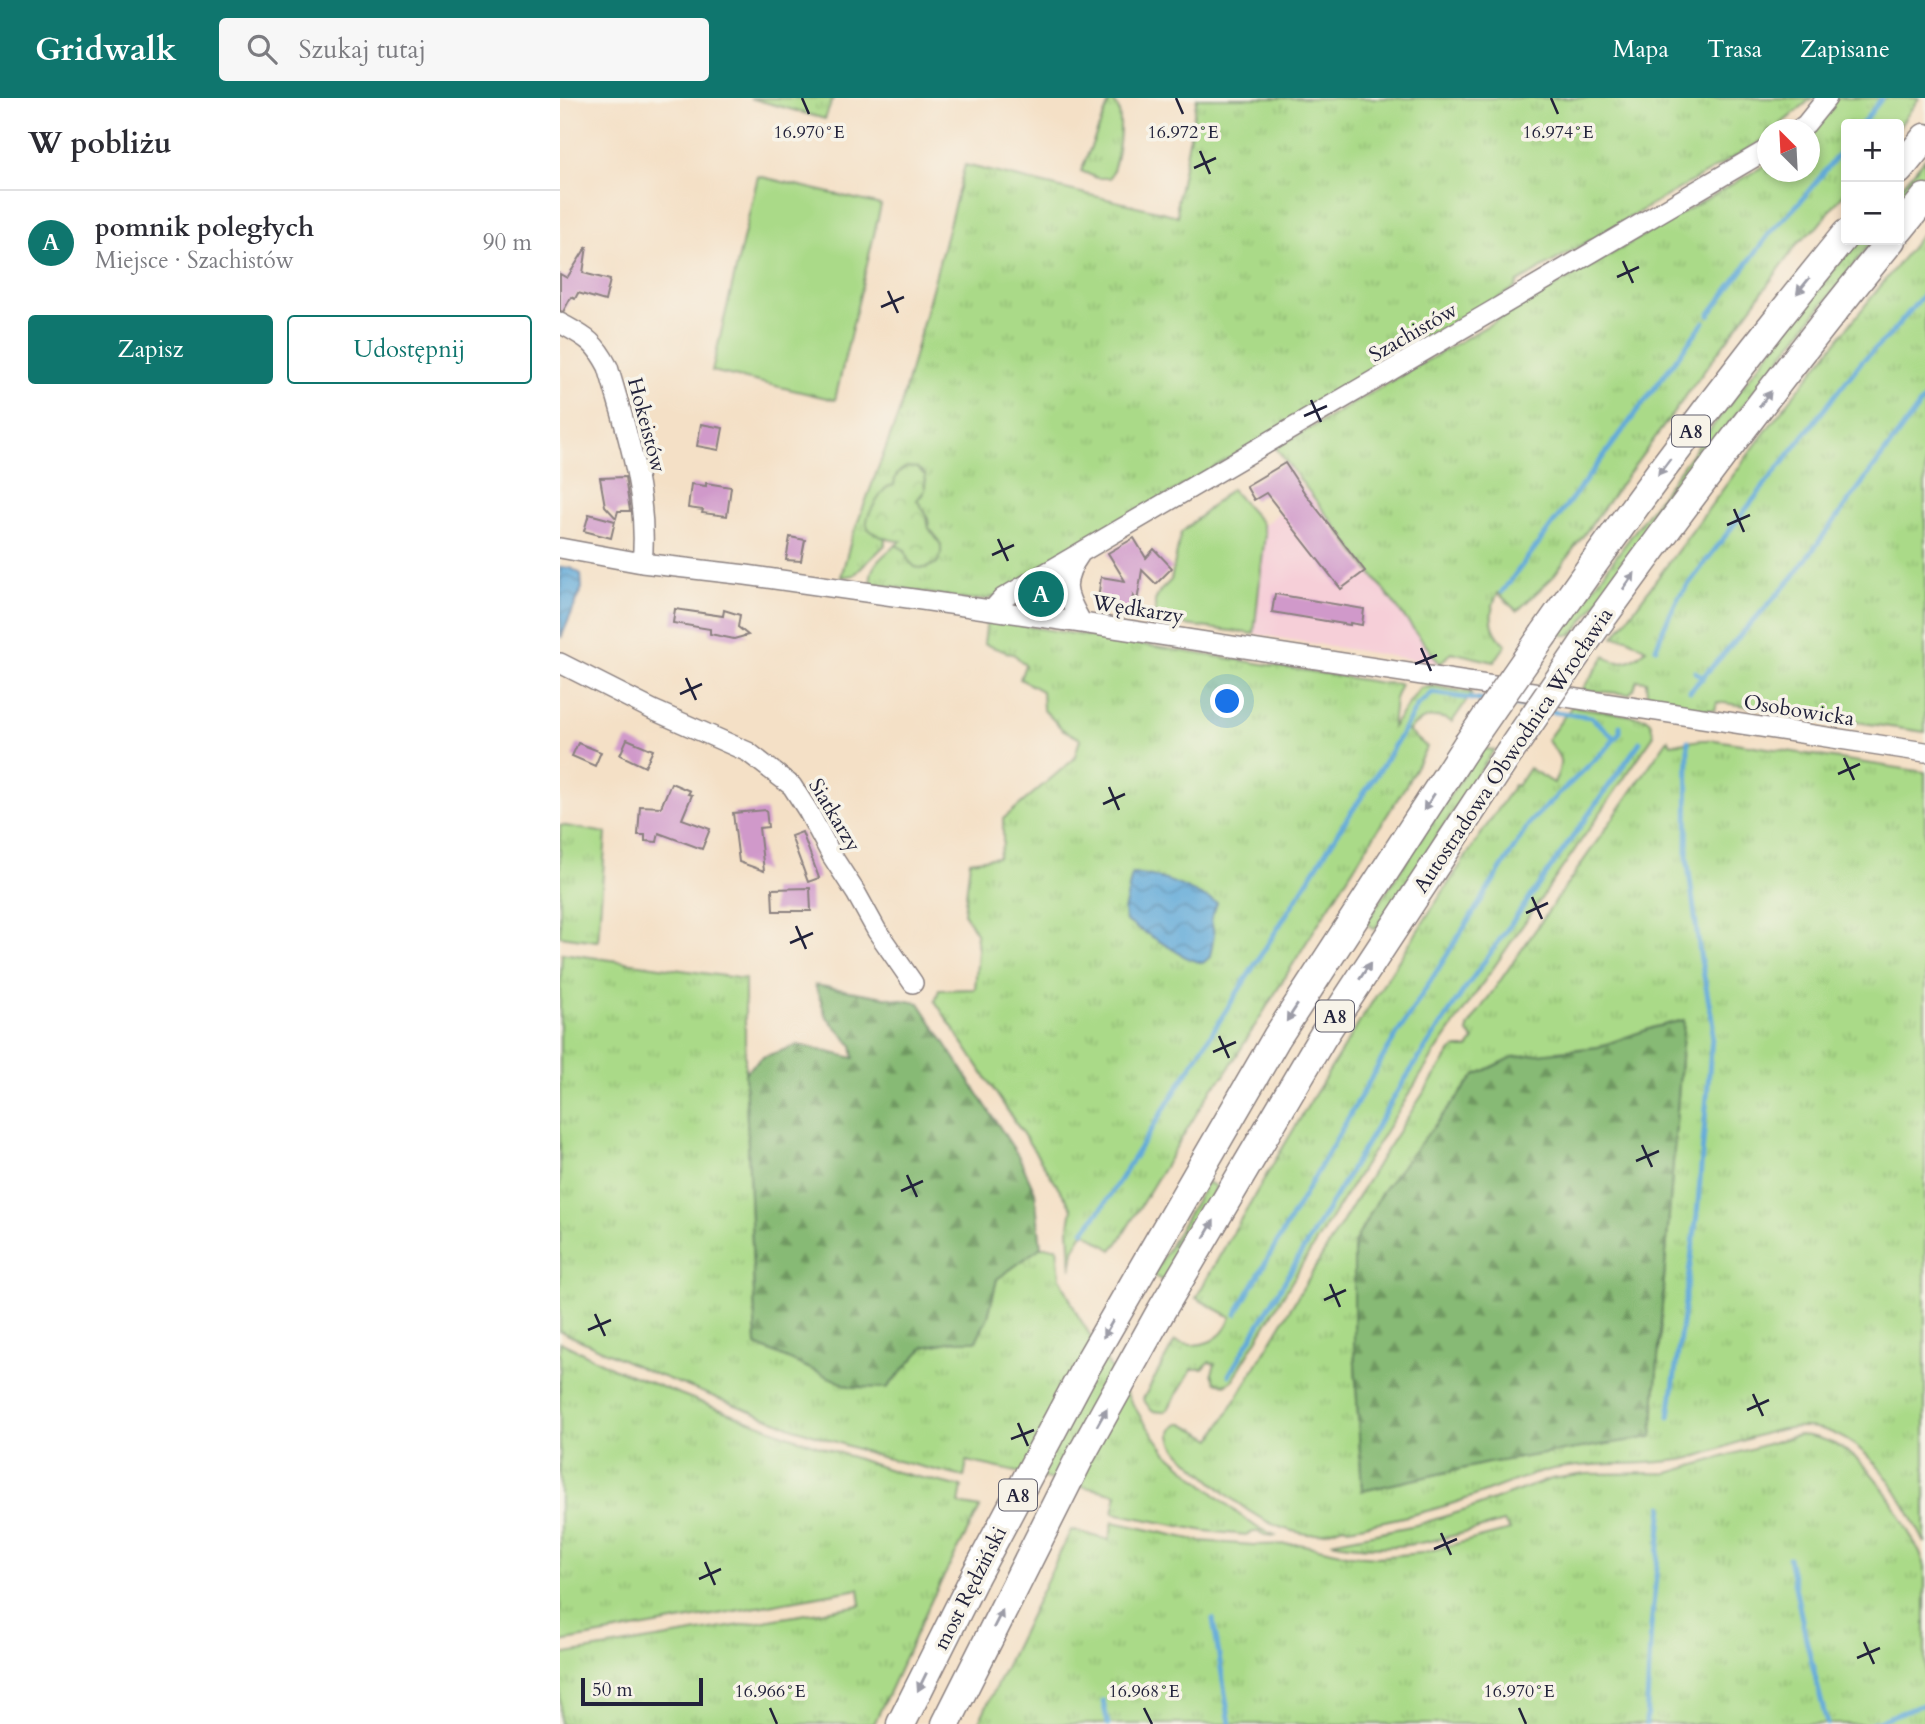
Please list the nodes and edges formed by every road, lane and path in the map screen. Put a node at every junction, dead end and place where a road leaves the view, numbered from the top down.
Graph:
1 (1827, 98) edge
2 (1810, 119) edge
3 (1925, 138) edge
4 (1757, 155) edge
5 (1904, 164) edge
6 (1925, 198) edge
7 (1904, 224) edge
8 (1841, 240) edge
9 (1887, 245) edge
10 (560, 323) edge
11 (560, 548) edge
12 (1080, 553) junction
13 (642, 563) junction
14 (992, 610) junction
15 (1082, 624) junction
16 (560, 663) edge
17 (1667, 713) joint
18 (1925, 752) edge
19 (913, 983) dead end
20 (1142, 1270) joint
21 (1175, 1287) joint
22 (901, 1724) edge
23 (946, 1724) edge

1 - 2 street
3 - 5 highway
4 - 12 street, Szachistów
6 - 7 highway
8 -> 20 highway, Autostradowa Obwodnica Wrocławia / A8, bridge
21 -> 9 highway, Autostradowa Obwodnica Wrocławia / A8, bridge
10 - 13 street, Hokeistów
11 - 13 street, Wędkarzy
12 - 14 street, Szachistów
12 - 15 street
13 - 14 street, Wędkarzy
14 - 15 street, Wędkarzy
15 - 17 street, Wędkarzy
16 - 19 street, Siatkarzy
17 - 18 street, Osobowicka
20 -> 22 highway, most Rędziński / A8
23 -> 21 highway, most Rędziński / A8

